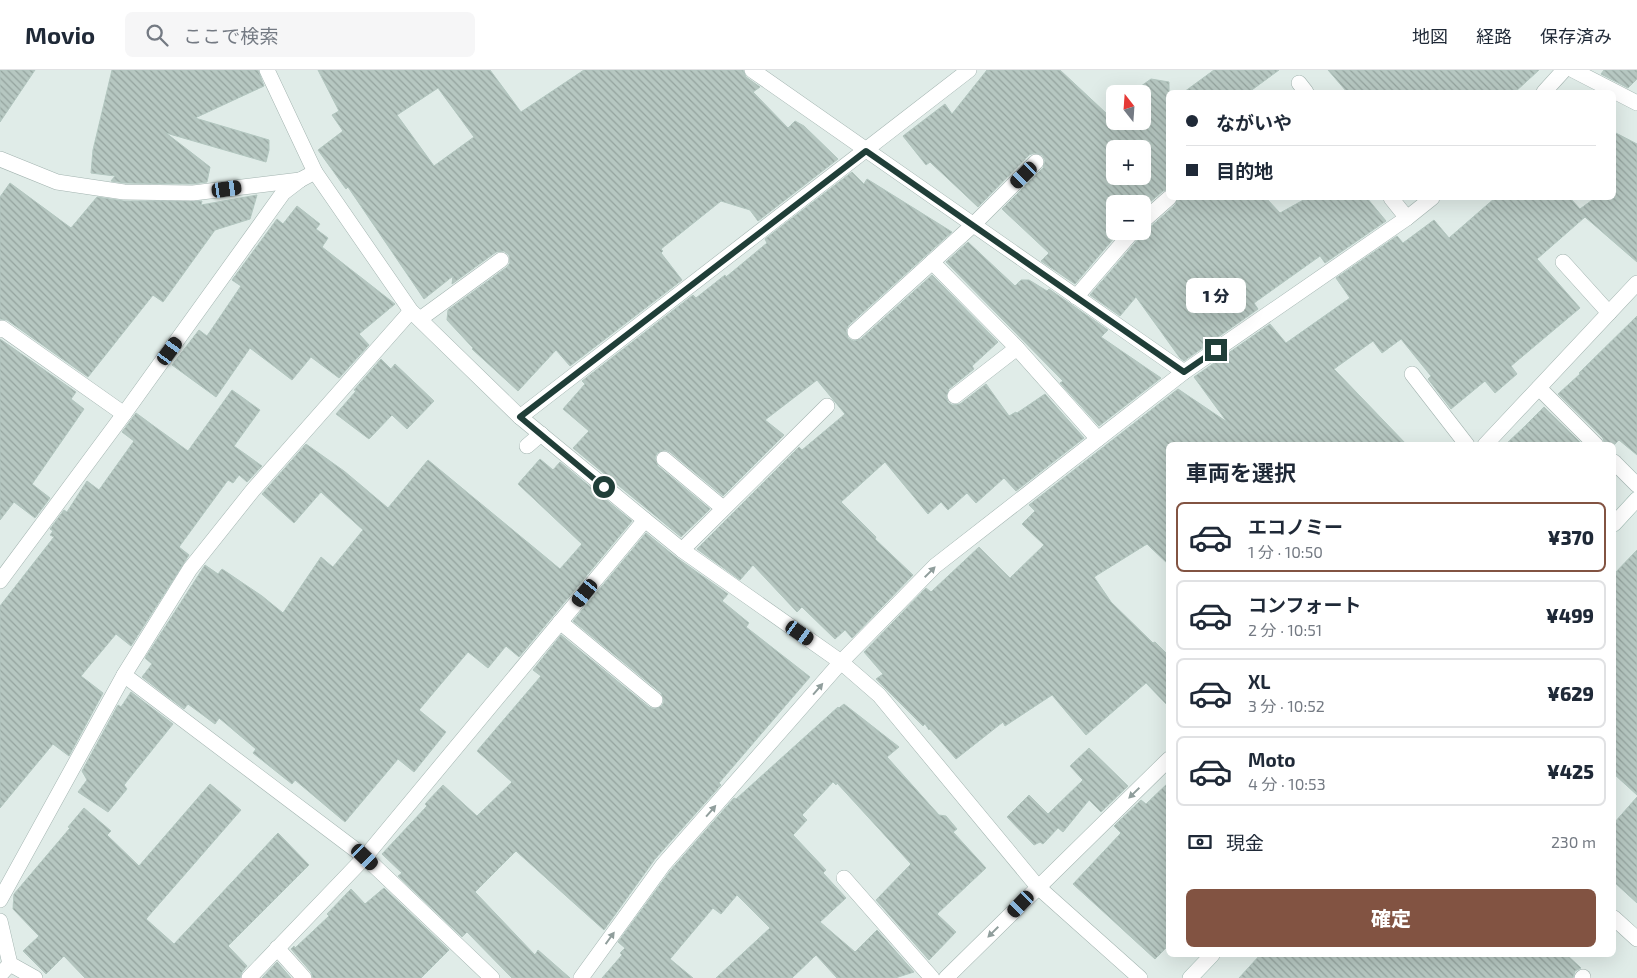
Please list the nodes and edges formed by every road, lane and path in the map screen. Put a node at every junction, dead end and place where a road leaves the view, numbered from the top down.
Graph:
1 (267, 70) edge
2 (752, 70) edge
3 (969, 70) edge
4 (1564, 70) edge
5 (1573, 70) edge
6 (1546, 90) edge
7 (1612, 90) edge
8 (1616, 92) edge
9 (1637, 103) edge
10 (866, 151) junction
11 (0, 159) edge
12 (1036, 162) dead end
13 (315, 172) junction
14 (300, 180) junction
15 (1167, 200) edge
16 (1393, 200) edge
17 (1430, 200) edge
18 (1151, 214) edge
19 (1407, 218) junction
20 (973, 225) junction
21 (1125, 240) edge
22 (501, 260) dead end
23 (932, 262) junction
24 (1563, 262) dead end
25 (1637, 283) edge
26 (1076, 297) junction
27 (1609, 313) junction
28 (415, 315) junction
29 (0, 330) edge
30 (855, 332) dead end
31 (1017, 348) junction
32 (1184, 372) junction
33 (1412, 374) dead end
34 (1539, 388) junction
35 (955, 396) dead end
36 (827, 406) dead end
37 (124, 414) junction
38 (520, 417) junction
39 (541, 434) junction
40 (1098, 439) junction
41 (1465, 442) edge
42 (1487, 442) edge
43 (1593, 442) edge
44 (526, 446) dead end
45 (664, 459) dead end
46 (1616, 464) edge
47 (1637, 485) edge
48 (1637, 499) edge
49 (723, 508) junction
50 (645, 520) junction
51 (1616, 522) edge
52 (682, 550) junction
53 (0, 581) edge
54 (560, 622) junction
55 (841, 662) junction
56 (124, 675) junction
57 (655, 700) dead end
58 (1166, 762) edge
59 (365, 857) junction
60 (844, 878) dead end
61 (1038, 887) junction
62 (0, 900) edge
63 (1616, 920) edge
64 (0, 921) edge
65 (1637, 939) edge
66 (277, 948) junction
67 (1210, 957) edge
68 (10, 964) junction
69 (0, 975) edge
70 (585, 976) edge
71 (36, 978) edge
72 (249, 978) edge
73 (304, 978) edge
74 (492, 978) edge
75 (932, 978) edge
76 (946, 978) edge
77 (1140, 978) edge
78 (1190, 978) edge

1 - 13 street
2 - 10 street
3 - 10 street
4 - 6 street
5 - 7 street
8 - 9 street
10 - 20 street
10 - 38 street
11 - 14 street
12 - 20 street
13 - 14 street
13 - 28 street
14 - 37 street
15 - 18 street
16 - 19 street
17 - 19 street
19 - 32 street
20 - 23 street
20 - 26 street
21 - 26 street
22 - 28 street
23 - 30 street
23 - 31 street
24 - 27 street
25 - 27 street
26 - 32 street
27 - 34 street
28 - 38 street
28 - 56 street
29 - 37 street
31 - 35 street
31 - 40 street
32 - 40 street
33 - 41 street
34 - 42 street
34 - 43 street
36 - 49 street
37 - 53 street
38 - 39 street
39 - 44 street
39 - 50 street
55 -> 40 street
45 - 49 street
46 - 47 street
48 - 51 street
49 - 52 street
50 - 52 street
50 - 54 street
52 - 55 street
54 - 57 street
54 - 59 street
55 - 61 street
70 -> 55 street
56 - 59 street
56 - 62 street
58 -> 61 street
59 - 66 street
59 - 74 street
60 - 75 street
61 -> 76 street
61 - 77 street
63 - 65 street
64 - 68 street
66 - 72 street
66 - 73 street
67 - 78 street
68 - 69 street
68 - 71 street

